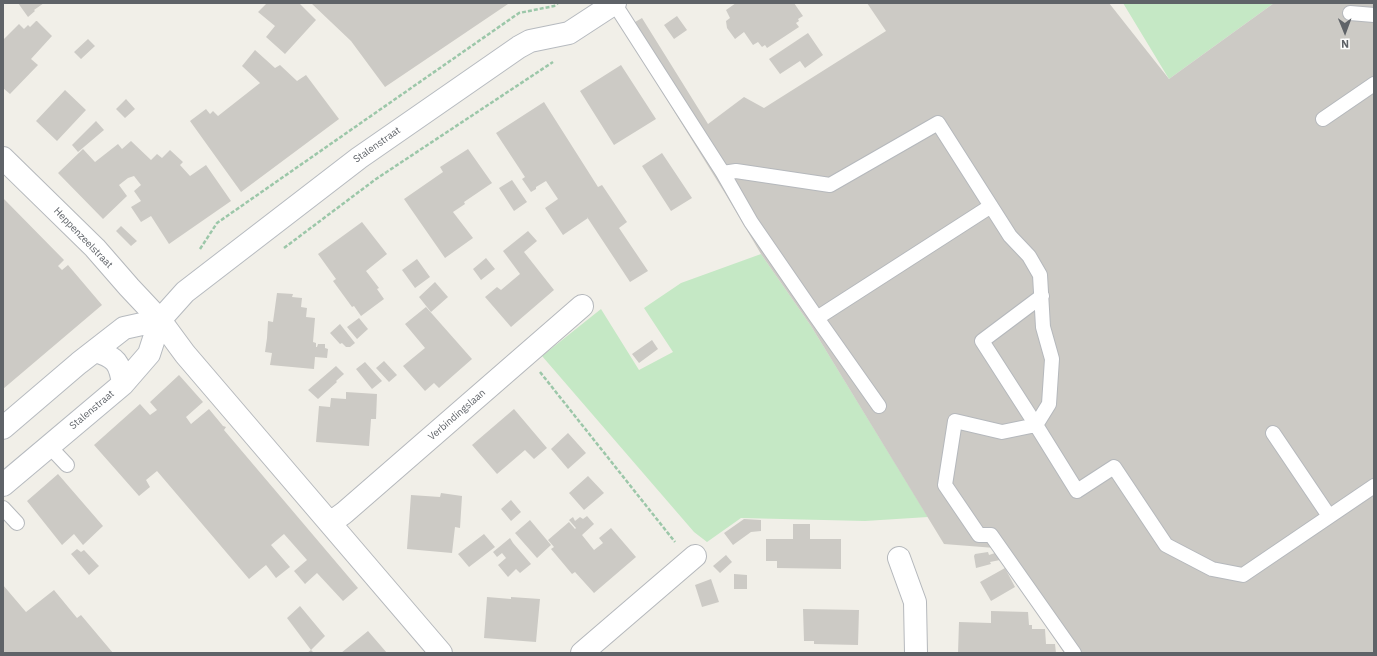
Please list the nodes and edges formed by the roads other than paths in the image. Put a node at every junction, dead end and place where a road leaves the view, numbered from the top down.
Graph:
1 (615, 3) edge
2 (1350, 13) dead end
3 (1374, 14) edge
4 (1374, 84) edge
5 (1323, 119) dead end
6 (3, 158) edge
7 (723, 173) junction
8 (991, 206) junction
9 (1042, 296) junction
10 (582, 306) dead end
11 (816, 318) junction
12 (160, 320) junction
13 (95, 351) junction
14 (123, 384) junction
15 (880, 406) dead end
16 (1036, 425) junction
17 (3, 428) edge
18 (1273, 433) dead end
19 (49, 446) junction
20 (68, 465) dead end
21 (3, 485) edge
22 (1374, 486) edge
23 (3, 508) edge
24 (1329, 516) junction
25 (17, 523) dead end
26 (330, 523) junction
27 (692, 558) road end
28 (899, 558) dead end
29 (441, 653) edge
30 (582, 653) edge
31 (916, 653) edge
32 (1074, 653) edge

1 - 7 lane
1 - 12 street, Stalenstraat
2 - 3 lane
4 - 5 lane
6 - 12 street, Heppenzeelstraat
7 - 8 lane
7 - 11 lane
8 - 9 lane
8 - 11 lane
9 - 16 lane
9 - 16 lane
10 - 26 street, Verbindingslaan
11 - 15 lane
12 - 13 street
12 - 14 street, Stalenstraat
12 - 26 street
13 - 14 street
13 - 17 street
14 - 19 street, Stalenstraat
16 - 24 lane
16 - 32 lane
18 - 24 lane
19 - 20 lane
19 - 21 street, Stalenstraat
22 - 24 lane
23 - 25 lane
26 - 29 street
27 - 30 street
28 - 31 street

